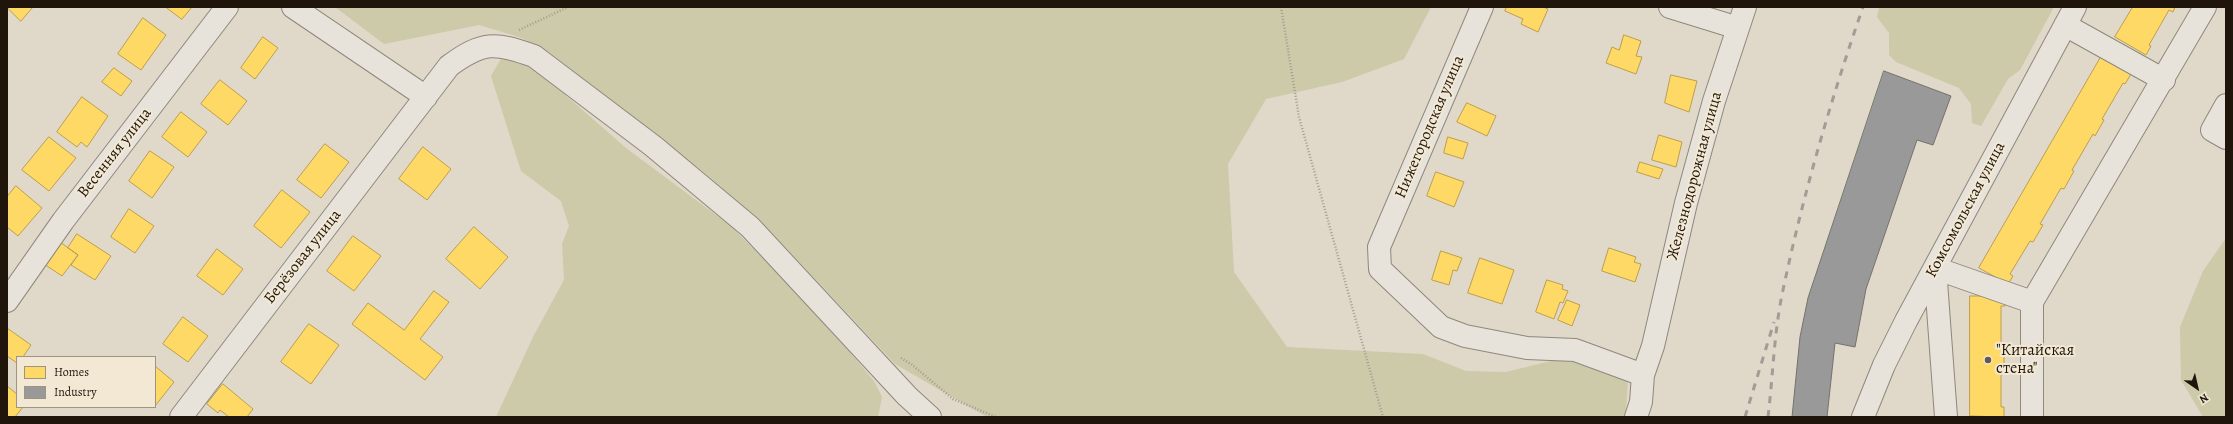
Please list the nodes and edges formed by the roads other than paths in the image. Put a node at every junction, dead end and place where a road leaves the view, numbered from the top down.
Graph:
1 (227, 7) edge
2 (293, 7) edge
3 (1482, 7) edge
4 (1670, 7) edge
5 (1744, 7) edge
6 (2205, 7) edge
7 (2070, 16) edge
8 (1738, 28) junction
9 (2164, 80) junction
10 (426, 97) junction
11 (2226, 105) edge
12 (2226, 138) edge
13 (1934, 268) junction
14 (7, 301) edge
15 (2032, 302) junction
16 (1643, 375) junction
17 (181, 417) edge
18 (930, 417) edge
19 (1636, 417) edge
20 (1863, 417) edge
21 (1946, 417) edge
22 (2032, 417) edge

1 - 14 street, Весенняя улица
2 - 10 street
3 - 16 street, Нижегородская улица
4 - 8 street
5 - 8 street, Железнодорожная улица
6 - 9 street
7 - 9 street
7 - 13 street, Комсомольская улица
8 - 16 street, Железнодорожная улица
9 - 15 street
10 - 17 street, Берёзовая улица
10 - 18 street, Берёзовая улица
11 - 12 street
13 - 15 street
13 - 20 street, Комсомольская улица
13 - 21 street
15 - 22 street
16 - 19 street, Железнодорожная улица

